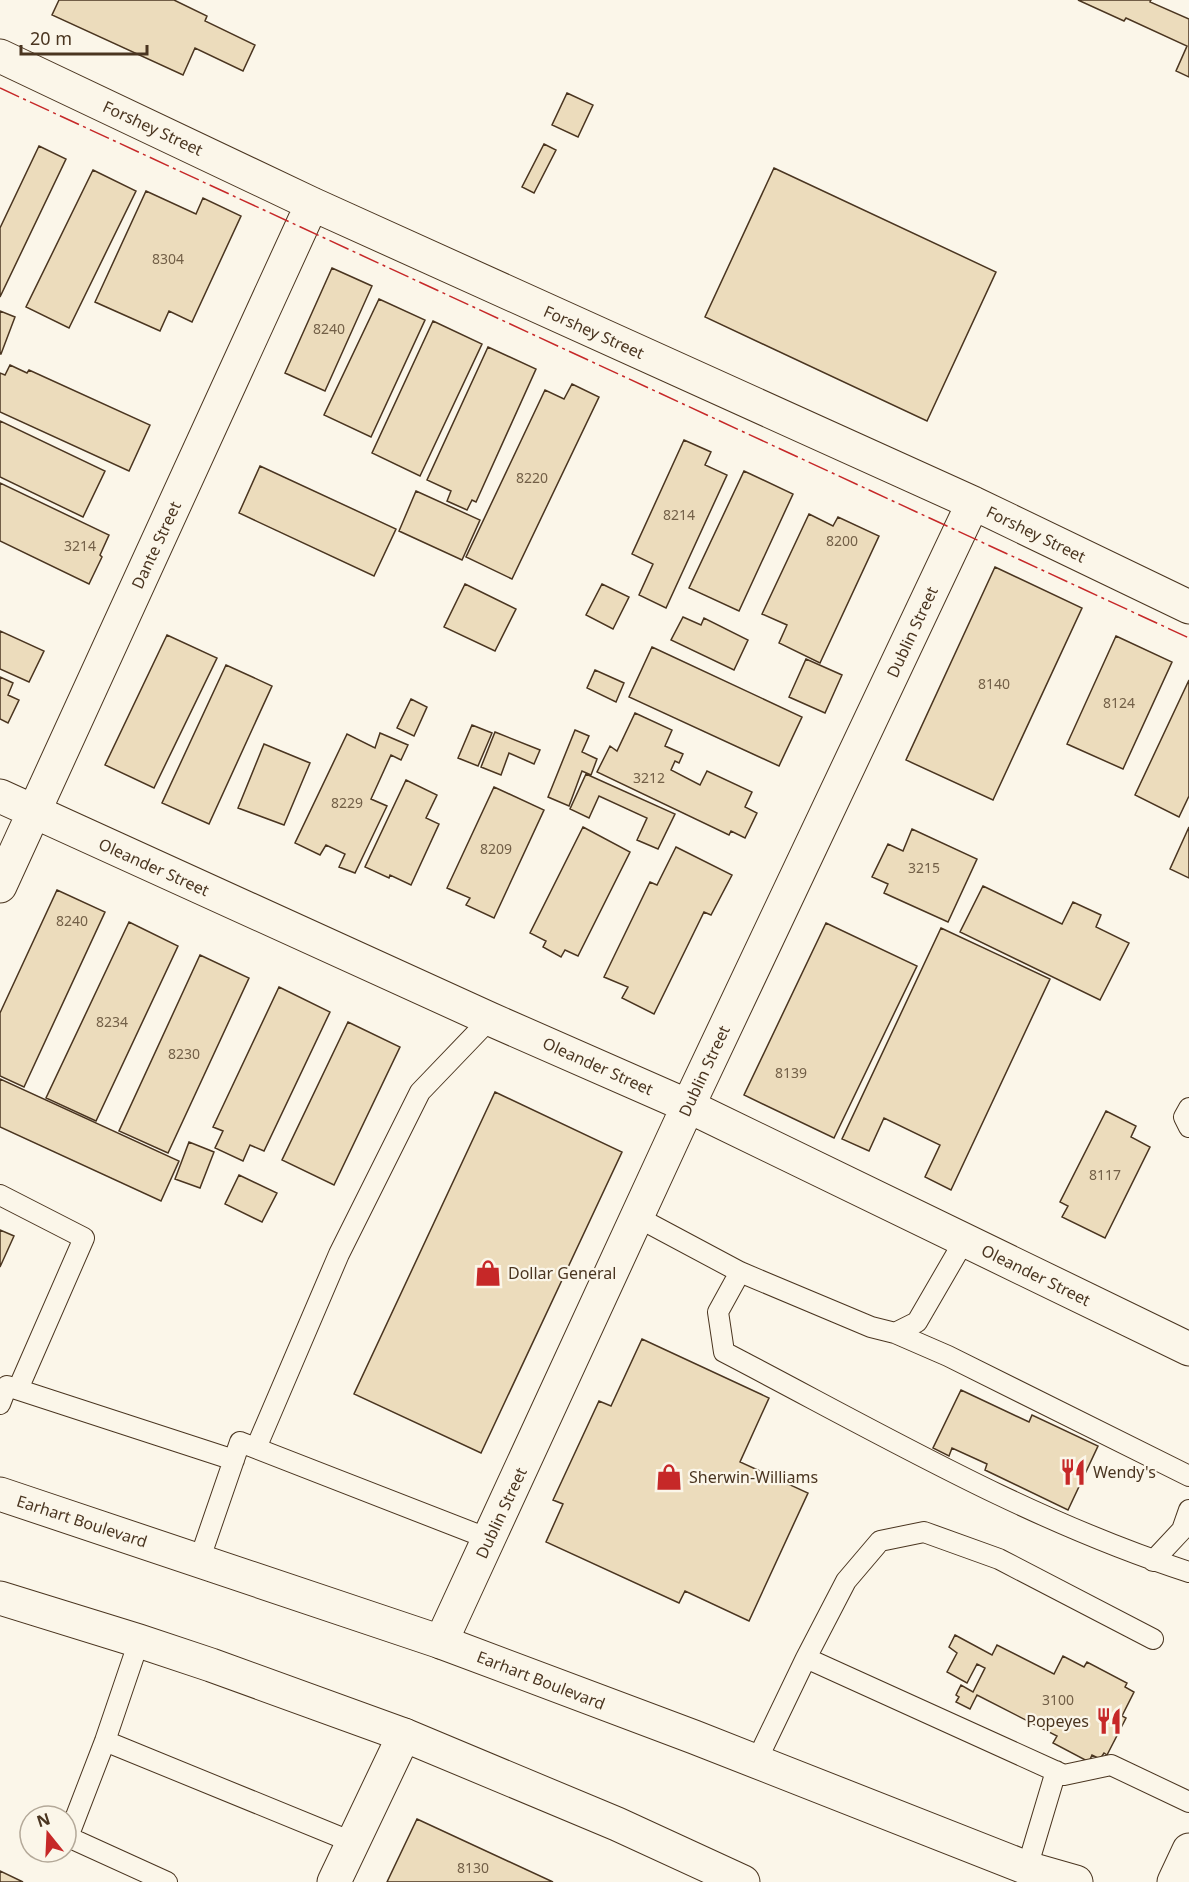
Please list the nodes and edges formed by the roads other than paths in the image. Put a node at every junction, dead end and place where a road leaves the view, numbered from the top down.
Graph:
1 (0, 56) edge
2 (312, 204) junction
3 (973, 503) junction
4 (1189, 607) edge
5 (0, 796) edge
6 (34, 812) junction
7 (0, 886) edge
8 (490, 1019) junction
9 (688, 1106) junction
10 (1189, 1108) edge
11 (1189, 1127) edge
12 (0, 1195) edge
13 (637, 1217) junction
14 (964, 1241) junction
15 (740, 1272) junction
16 (895, 1333) junction
17 (1189, 1349) edge
18 (18, 1389) junction
19 (0, 1404) edge
20 (256, 1448) junction
21 (234, 1460) junction
22 (1189, 1476) edge
23 (0, 1494) edge
24 (1189, 1510) edge
25 (489, 1539) junction
26 (199, 1561) junction
27 (1153, 1561) junction
28 (1189, 1572) edge
29 (0, 1598) edge
30 (1152, 1639) dead end
31 (139, 1641) junction
32 (441, 1642) junction
33 (806, 1658) junction
34 (404, 1735) junction
35 (105, 1742) junction
36 (756, 1762) junction
37 (1056, 1772) junction
38 (1189, 1802) edge
39 (352, 1842) junction
40 (1189, 1850) edge
41 (1027, 1868) junction
42 (167, 1882) edge
43 (334, 1882) edge
44 (743, 1882) edge
45 (1076, 1882) edge
46 (1174, 1882) edge

1 - 2 street, Forshey Street
2 - 3 street, Forshey Street
2 - 6 street, Dante Street
3 - 4 street, Forshey Street
3 - 9 street, Dublin Street
5 - 6 street, Oleander Street
6 - 7 street, Dante Street
6 - 8 street, Oleander Street
8 - 9 street, Oleander Street
8 - 20 lane
9 - 13 street, Dublin Street
9 - 14 street, Oleander Street
10 - 11 lane
12 - 18 lane
13 - 15 lane
13 - 25 street, Dublin Street
14 - 16 lane
14 - 17 street, Oleander Street
15 - 16 lane
15 - 27 lane
16 - 22 lane
18 - 19 lane
18 - 21 lane
20 - 21 lane
20 - 25 lane
21 - 26 lane
23 - 26 street, Earhart Boulevard
24 - 27 lane
25 - 32 street, Dublin Street
26 - 32 street, Earhart Boulevard
27 - 28 lane
29 - 31 street
30 - 33 lane
31 - 34 street
31 - 35 lane
32 - 36 street, Earhart Boulevard
33 - 36 lane
33 - 37 lane
34 - 39 street
34 - 44 street
35 - 39 lane
35 - 42 lane
36 - 41 street, Earhart Boulevard
37 - 38 lane
37 - 41 lane
39 - 43 street
40 - 46 street
41 - 45 street, Earhart Boulevard

